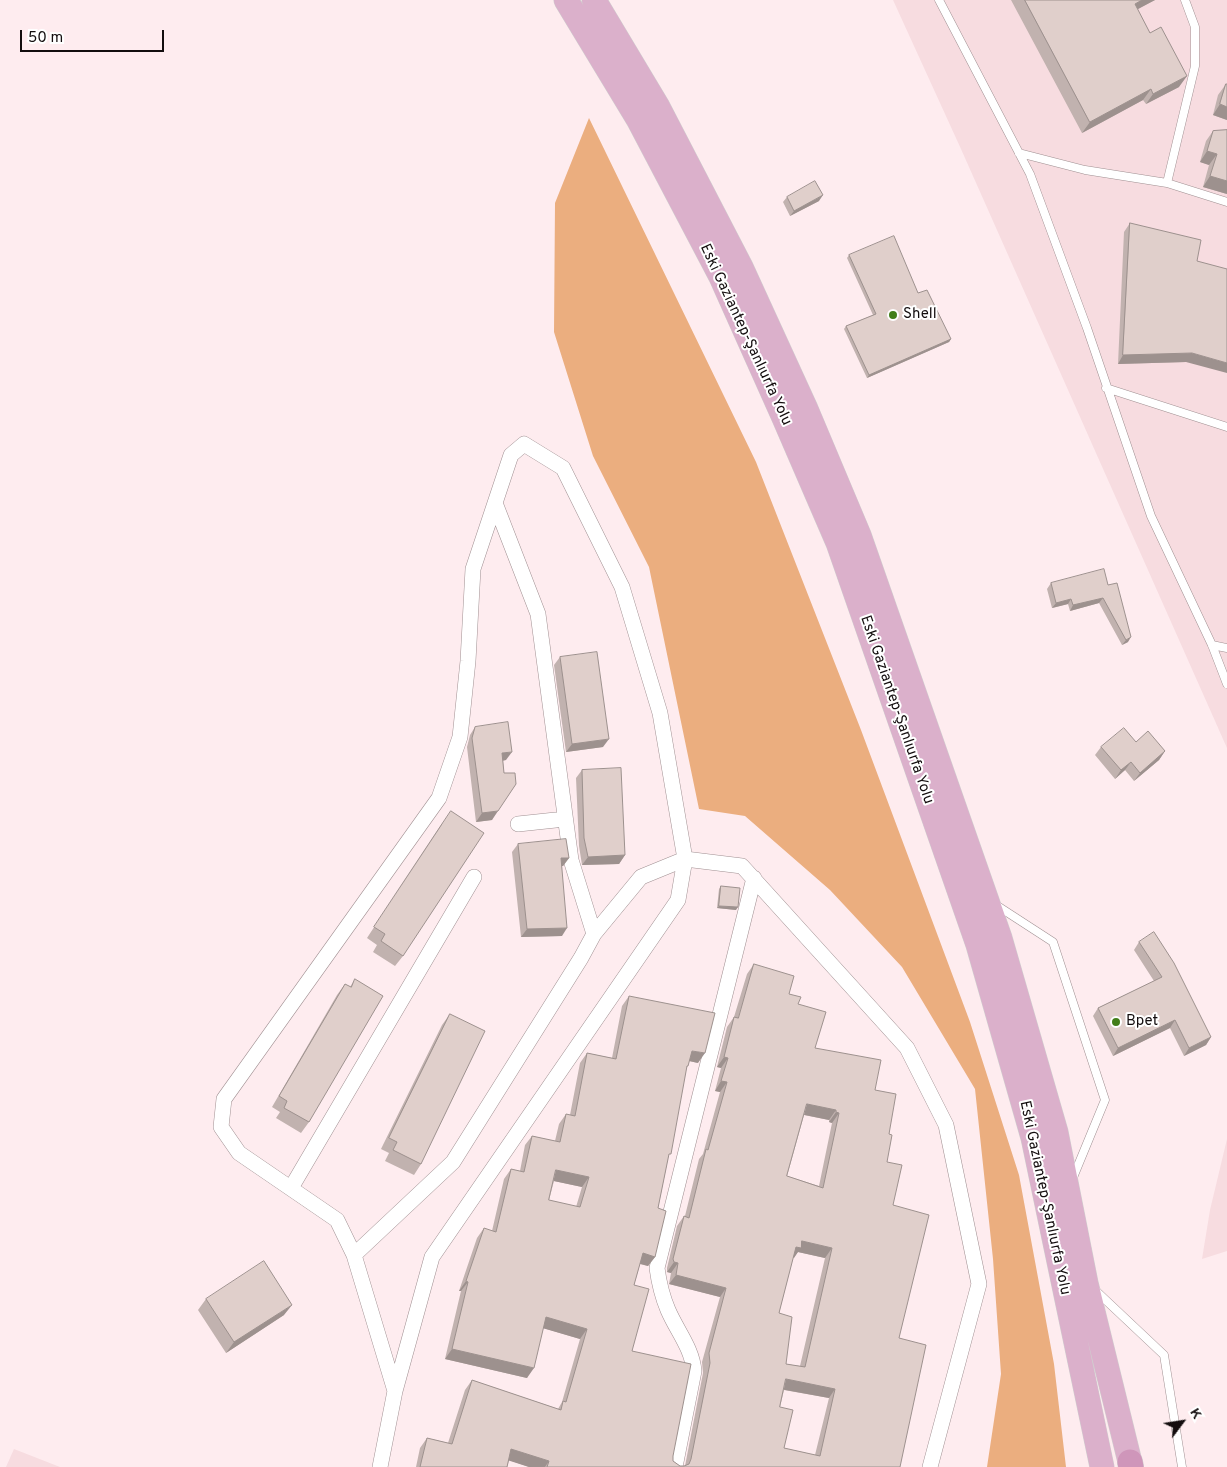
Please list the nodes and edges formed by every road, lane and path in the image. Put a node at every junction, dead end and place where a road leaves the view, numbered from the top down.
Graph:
1 (566, 0) edge
2 (594, 0) edge
3 (939, 0) edge
4 (1185, 0) edge
5 (1019, 153) junction
6 (1167, 183) junction
7 (1227, 202) edge
8 (1106, 388) junction
9 (1227, 427) edge
10 (495, 503) junction
11 (1212, 645) junction
12 (1227, 648) edge
13 (1227, 684) edge
14 (565, 818) junction
15 (518, 824) dead end
16 (684, 859) junction
17 (474, 877) dead end
18 (754, 878) junction
19 (987, 899) junction
20 (594, 934) junction
21 (291, 1188) junction
22 (1068, 1191) junction
23 (354, 1254) junction
24 (1086, 1283) junction
25 (395, 1391) junction
26 (1130, 1464) edge
27 (380, 1467) edge
28 (675, 1467) edge
29 (930, 1467) edge
30 (1102, 1467) edge
31 (1182, 1467) edge

1 - 30 main road, Eski Gaziantep-Şanlıurfa Yolu
2 - 19 main road, Eski Gaziantep-Şanlıurfa Yolu
3 - 5 lane
4 - 6 lane
5 - 6 lane
5 - 8 lane
6 - 7 lane
8 - 9 lane
8 - 11 lane
10 - 14 street
10 - 16 street
10 - 21 street
11 - 12 lane
11 - 13 lane
14 - 15 street
14 - 20 street
16 - 18 street
16 - 20 street
16 - 25 street
17 - 21 street
18 - 28 street
18 - 29 street
19 - 22 main road, Eski Gaziantep-Şanlıurfa Yolu
19 - 22 lane
20 - 23 street
21 - 23 street
22 - 24 main road, Eski Gaziantep-Şanlıurfa Yolu
23 - 25 street
24 - 26 main road, Eski Gaziantep-Şanlıurfa Yolu
24 - 31 lane
25 - 27 street

